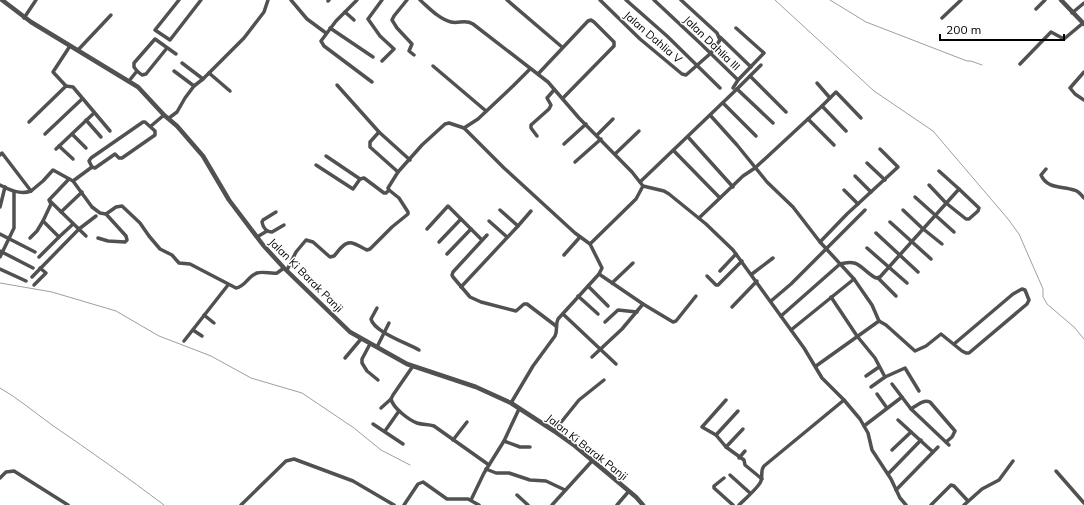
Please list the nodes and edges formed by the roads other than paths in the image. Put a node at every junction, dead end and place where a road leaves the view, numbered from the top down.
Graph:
1 (2, 0) edge
2 (36, 0) edge
3 (179, 0) edge
4 (201, 0) edge
5 (268, 0) edge
6 (291, 0) edge
7 (357, 0) edge
8 (382, 0) edge
9 (408, 0) edge
10 (420, 0) edge
11 (507, 0) edge
12 (600, 0) edge
13 (626, 0) edge
14 (654, 0) edge
15 (681, 0) edge
16 (961, 0) edge
17 (1045, 0) edge
18 (1064, 1) edge
19 (1084, 3) edge
20 (1036, 9) dead end
21 (345, 12) junction
22 (1072, 13) junction
23 (111, 16) dead end
24 (24, 18) junction
25 (942, 18) dead end
26 (354, 20) dead end
27 (1083, 23) edge
28 (330, 28) junction
29 (736, 28) dead end
30 (326, 33) junction
31 (160, 34) junction
32 (720, 37) junction
33 (155, 39) junction
34 (70, 46) junction
35 (562, 47) junction
36 (167, 48) junction
37 (78, 50) junction
38 (711, 53) junction
39 (176, 54) dead end
40 (414, 55) dead end
41 (372, 57) dead end
42 (382, 61) dead end
43 (182, 63) dead end
44 (1020, 64) dead end
45 (761, 65) dead end
46 (433, 66) dead end
47 (697, 66) junction
48 (751, 67) junction
49 (530, 69) junction
50 (137, 71) junction
51 (174, 71) dead end
52 (1084, 72) edge
53 (209, 73) junction
54 (538, 74) junction
55 (750, 76) junction
56 (203, 79) junction
57 (129, 80) junction
58 (738, 80) junction
59 (372, 82) dead end
60 (817, 83) dead end
61 (337, 85) dead end
62 (66, 86) junction
63 (194, 86) junction
64 (720, 88) dead end
65 (735, 89) junction
66 (554, 90) junction
67 (230, 91) dead end
68 (563, 98) junction
69 (830, 98) junction
70 (82, 99) junction
71 (1084, 100) edge
72 (723, 103) junction
73 (822, 106) junction
74 (486, 111) junction
75 (786, 112) dead end
76 (94, 113) junction
77 (164, 115) junction
78 (710, 115) junction
79 (169, 118) junction
80 (808, 118) junction
81 (861, 118) dead end
82 (613, 119) dead end
83 (86, 120) junction
84 (29, 122) dead end
85 (773, 123) dead end
86 (586, 124) junction
87 (151, 126) junction
88 (464, 128) junction
89 (110, 131) dead end
90 (639, 131) dead end
91 (846, 131) dead end
92 (379, 132) junction
93 (45, 134) dead end
94 (72, 134) junction
95 (596, 135) junction
96 (537, 136) dead end
97 (688, 136) junction
98 (756, 136) dead end
99 (101, 137) dead end
100 (601, 139) junction
101 (564, 144) dead end
102 (834, 145) dead end
103 (86, 148) dead end
104 (880, 149) dead end
105 (674, 151) junction
106 (1, 153) edge
107 (615, 154) junction
108 (326, 156) dead end
109 (73, 159) dead end
110 (410, 160) junction
111 (575, 162) dead end
112 (867, 163) dead end
113 (316, 165) dead end
114 (92, 167) junction
115 (755, 168) junction
116 (1046, 170) dead end
117 (939, 171) dead end
118 (398, 172) junction
119 (856, 176) dead end
120 (360, 179) junction
121 (71, 180) junction
122 (885, 180) junction
123 (640, 182) junction
124 (0, 185) edge
125 (929, 185) dead end
126 (643, 186) junction
127 (733, 186) junction
128 (5, 187) junction
129 (960, 188) junction
130 (388, 190) junction
131 (844, 190) dead end
132 (31, 191) junction
133 (14, 192) junction
134 (82, 192) junction
135 (871, 192) junction
136 (915, 197) dead end
137 (720, 198) junction
138 (1084, 198) edge
139 (49, 200) junction
140 (946, 203) junction
141 (858, 204) junction
142 (0, 207) edge
143 (500, 210) dead end
144 (865, 210) dead end
145 (904, 210) dead end
146 (61, 212) junction
147 (276, 212) dead end
148 (531, 212) dead end
149 (106, 214) junction
150 (935, 215) junction
151 (96, 216) dead end
152 (699, 218) junction
153 (461, 219) junction
154 (43, 221) junction
155 (490, 221) dead end
156 (890, 222) dead end
157 (72, 225) dead end
158 (284, 225) dead end
159 (518, 226) junction
160 (922, 228) junction
161 (79, 229) junction
162 (427, 229) dead end
163 (472, 229) junction
164 (267, 231) junction
165 (954, 232) dead end
166 (876, 233) dead end
167 (0, 234) edge
168 (487, 235) dead end
169 (86, 236) dead end
170 (59, 237) junction
171 (257, 237) junction
172 (507, 237) junction
173 (580, 237) junction
174 (9, 238) junction
175 (30, 238) dead end
176 (98, 238) dead end
177 (482, 240) junction
178 (912, 241) junction
179 (439, 242) dead end
180 (820, 242) junction
181 (590, 244) junction
182 (942, 244) dead end
183 (868, 248) dead end
184 (826, 249) junction
185 (1, 251) edge
186 (35, 252) dead end
187 (447, 254) dead end
188 (736, 254) junction
189 (900, 254) junction
190 (564, 255) dead end
191 (0, 257) edge
192 (39, 257) dead end
193 (773, 258) dead end
194 (931, 259) dead end
195 (742, 261) junction
196 (633, 263) dead end
197 (840, 264) junction
198 (888, 267) junction
199 (32, 268) dead end
200 (40, 268) junction
201 (0, 269) edge
202 (285, 269) junction
203 (720, 271) dead end
204 (918, 272) dead end
205 (599, 274) junction
206 (752, 274) junction
207 (707, 276) dead end
208 (32, 277) dead end
209 (878, 278) junction
210 (854, 279) junction
211 (26, 281) dead end
212 (757, 281) junction
213 (612, 283) junction
214 (907, 283) dead end
215 (228, 285) junction
216 (34, 286) dead end
217 (588, 286) junction
218 (461, 287) junction
219 (578, 296) junction
220 (696, 296) dead end
221 (896, 296) dead end
222 (831, 297) junction
223 (771, 302) junction
224 (643, 304) junction
225 (608, 306) dead end
226 (732, 307) dead end
227 (378, 308) dead end
228 (637, 312) junction
229 (563, 314) junction
230 (598, 314) dead end
231 (204, 315) junction
232 (781, 316) junction
233 (880, 321) junction
234 (214, 322) dead end
235 (605, 322) dead end
236 (389, 323) dead end
237 (556, 326) junction
238 (193, 330) junction
239 (791, 330) junction
240 (384, 332) junction
241 (202, 336) dead end
242 (857, 336) junction
243 (361, 339) junction
244 (184, 341) dead end
245 (370, 344) junction
246 (954, 344) junction
247 (376, 347) junction
248 (601, 349) junction
249 (419, 350) dead end
250 (592, 357) dead end
251 (345, 358) dead end
252 (616, 364) dead end
253 (413, 366) junction
254 (816, 366) junction
255 (879, 367) junction
256 (866, 376) dead end
257 (885, 377) junction
258 (378, 380) dead end
259 (604, 380) dead end
260 (892, 384) dead end
261 (871, 387) dead end
262 (919, 391) dead end
263 (877, 394) dead end
264 (902, 397) junction
265 (391, 399) junction
266 (726, 400) dead end
267 (844, 400) junction
268 (511, 403) junction
269 (381, 408) dead end
270 (887, 408) junction
271 (911, 408) junction
272 (519, 409) junction
273 (399, 411) junction
274 (738, 411) dead end
275 (898, 420) dead end
276 (467, 422) dead end
277 (373, 424) dead end
278 (864, 426) junction
279 (743, 429) dead end
280 (554, 431) junction
281 (385, 432) junction
282 (911, 432) junction
283 (716, 435) junction
284 (453, 440) junction
285 (920, 440) junction
286 (504, 441) junction
287 (403, 444) dead end
288 (530, 447) dead end
289 (726, 447) junction
290 (938, 447) dead end
291 (892, 450) dead end
292 (745, 451) dead end
293 (933, 452) junction
294 (739, 458) junction
295 (592, 461) junction
296 (1013, 461) dead end
297 (488, 467) junction
298 (1056, 471) dead end
299 (730, 474) dead end
300 (888, 474) junction
301 (0, 478) edge
302 (724, 478) dead end
303 (762, 479) junction
304 (565, 490) junction
305 (896, 490) junction
306 (629, 491) junction
307 (750, 493) junction
308 (517, 495) dead end
309 (471, 500) junction
310 (968, 501) junction
311 (1084, 503) edge
312 (68, 505) edge
313 (242, 505) edge
314 (394, 505) edge
315 (404, 505) edge
316 (479, 505) edge
317 (528, 505) edge
318 (552, 505) edge
319 (617, 505) edge
320 (643, 505) edge
321 (733, 505) edge
322 (740, 505) edge
323 (906, 505) edge
324 (931, 505) edge
325 (964, 505) edge

1 - 24 street, Jalan Ki Barak Panji
2 - 24 street
3 - 31 street
4 - 31 street
5 - 53 street
6 - 30 street
7 - 21 street
8 - 42 street
9 - 40 street
10 - 49 street
11 - 35 street
12 - 47 street, Jalan Dahlia V
13 - 47 street
14 - 38 street, Jalan Dahlia III
15 - 32 street
16 - 25 street
17 - 20 street
18 - 22 street
19 - 22 street
21 - 26 street
21 - 28 street
22 - 27 street
23 - 37 street
24 - 34 street, Jalan Ki Barak Panji
27 - 44 street
28 - 30 street
28 - 41 street
29 - 48 street, Jalan Dahlia III
30 - 59 street
31 - 33 street
32 - 38 street
32 - 48 street
33 - 36 street
33 - 50 street
34 - 37 street, Jalan Ki Barak Panji
34 - 62 street
35 - 54 street
35 - 68 street
36 - 39 street
36 - 50 street
37 - 57 street, Jalan Ki Barak Panji
38 - 47 street
38 - 58 street, Jalan Dahlia III
43 - 56 street
45 - 55 street
46 - 74 street
47 - 64 street
48 - 58 street, Jalan Dahlia III
49 - 54 street
49 - 74 street
50 - 57 street
51 - 63 street
52 - 71 street
53 - 56 street
53 - 67 street
54 - 66 street
55 - 65 street
55 - 75 street
56 - 63 street
57 - 77 street, Jalan Ki Barak Panji
58 - 65 street
60 - 69 street
61 - 92 street
62 - 70 street
62 - 84 street
63 - 79 street
65 - 72 street
65 - 85 street
66 - 68 street
66 - 96 street
68 - 86 street
69 - 73 street
69 - 81 street
70 - 76 street
70 - 93 street
72 - 78 street
72 - 98 street
73 - 80 street
73 - 91 street
74 - 88 street
76 - 83 street
76 - 89 street
77 - 79 street, Jalan Ki Barak Panji
77 - 87 street
78 - 97 street
78 - 115 street
79 - 171 street, Jalan Ki Barak Panji
80 - 102 street
80 - 115 street
82 - 95 street
83 - 94 street
83 - 99 street
86 - 95 street
86 - 101 street
87 - 114 street
87 - 114 street
88 - 110 street
88 - 173 street
90 - 107 street
92 - 110 street
92 - 118 street
94 - 103 street
94 - 109 street
95 - 100 street
97 - 105 street
97 - 127 street
100 - 107 street
100 - 111 street
104 - 122 street
105 - 123 street
105 - 137 street
106 - 132 street
107 - 123 street
108 - 120 street
110 - 118 street
112 - 122 street
113 - 120 street
114 - 121 street
115 - 127 street
115 - 180 street
116 - 138 street
117 - 129 street
118 - 130 street
119 - 135 street
120 - 130 street
121 - 132 street
121 - 134 street
121 - 139 street
122 - 135 street
123 - 126 street
124 - 128 street
125 - 140 street
126 - 152 street
126 - 181 street
127 - 137 street
128 - 133 street
128 - 142 street
129 - 140 street
129 - 140 street
130 - 202 street
131 - 141 street
132 - 133 street
133 - 174 street
134 - 146 street
134 - 149 street
135 - 141 street
136 - 150 street
137 - 152 street
139 - 146 street
139 - 154 street
140 - 150 street
141 - 180 street
143 - 159 street
144 - 184 street
145 - 160 street
146 - 161 street
147 - 164 street
148 - 159 street
149 - 176 street
149 - 215 street
150 - 160 street
150 - 165 street
151 - 161 street
152 - 188 street
153 - 162 street
153 - 163 street
153 - 179 street
154 - 170 street
154 - 175 street
155 - 172 street
156 - 178 street
157 - 170 street
158 - 164 street
159 - 172 street
160 - 178 street
160 - 182 street
161 - 169 street
161 - 200 street
163 - 177 street
163 - 187 street
164 - 171 street
166 - 189 street
167 - 174 street
168 - 177 street
170 - 192 street
171 - 202 street, Jalan Ki Barak Panji
172 - 218 street
173 - 181 street
173 - 190 street
174 - 185 street
174 - 186 street
177 - 218 street
178 - 189 street
178 - 194 street
180 - 184 street
181 - 205 street
183 - 198 street
184 - 197 street
184 - 223 street
185 - 191 street
185 - 199 street
188 - 195 street
188 - 203 street
189 - 198 street
189 - 204 street
193 - 206 street
195 - 206 street
195 - 207 street
196 - 213 street
197 - 209 street
197 - 210 street
197 - 232 street
198 - 209 street
198 - 214 street
200 - 208 street
200 - 216 street
201 - 211 street
202 - 215 street
202 - 243 street, Jalan Ki Barak Panji
205 - 213 street
205 - 217 street
206 - 212 street
209 - 221 street
210 - 222 street
210 - 233 street
212 - 223 street
212 - 226 street
213 - 224 street
215 - 231 street
217 - 219 street
217 - 225 street
218 - 237 street
219 - 229 street
219 - 230 street
220 - 224 street
222 - 239 street
222 - 242 street
223 - 232 street
224 - 228 street
227 - 240 street
228 - 235 street
228 - 248 street
229 - 237 street
229 - 248 street
231 - 234 street
231 - 238 street
232 - 239 street
233 - 242 street
233 - 246 street
236 - 240 street
237 - 268 street
238 - 241 street
238 - 244 street
239 - 254 street
240 - 247 street
240 - 249 street
242 - 254 street
242 - 255 street
243 - 245 street, Jalan Ki Barak Panji
243 - 251 street
245 - 247 street, Jalan Ki Barak Panji
245 - 258 street
246 - 246 street
247 - 253 street, Jalan Ki Barak Panji
248 - 250 street
248 - 252 street
253 - 265 street
253 - 268 street, Jalan Ki Barak Panji
254 - 267 street
255 - 256 street
255 - 257 street
257 - 261 street
257 - 262 street
259 - 280 street
260 - 264 street
263 - 270 street
264 - 270 street
264 - 271 street
265 - 269 street
265 - 273 street
266 - 283 street
267 - 278 street
267 - 303 street
268 - 272 street, Jalan Ki Barak Panji
270 - 278 street
271 - 271 street
272 - 280 street, Jalan Ki Barak Panji
272 - 286 street
273 - 281 street
273 - 284 street
274 - 283 street
275 - 282 street
276 - 284 street
277 - 281 street
278 - 300 street
279 - 289 street
280 - 295 street, Jalan Ki Barak Panji
281 - 287 street
282 - 285 street
282 - 291 street
283 - 289 street
284 - 297 street
285 - 293 street
285 - 300 street
286 - 288 street
286 - 297 street
289 - 294 street
290 - 293 street
292 - 294 street
293 - 305 street
294 - 303 street
295 - 304 street
295 - 306 street, Jalan Ki Barak Panji
296 - 310 street
297 - 304 street
297 - 309 street
298 - 311 street
299 - 307 street
300 - 305 street
301 - 312 street
302 - 321 street
303 - 307 street
304 - 318 street
305 - 323 street
306 - 319 street
306 - 320 street, Jalan Ki Barak Panji
307 - 322 street
308 - 317 street
309 - 315 street
309 - 316 street
310 - 324 street
310 - 325 street
313 - 314 street

